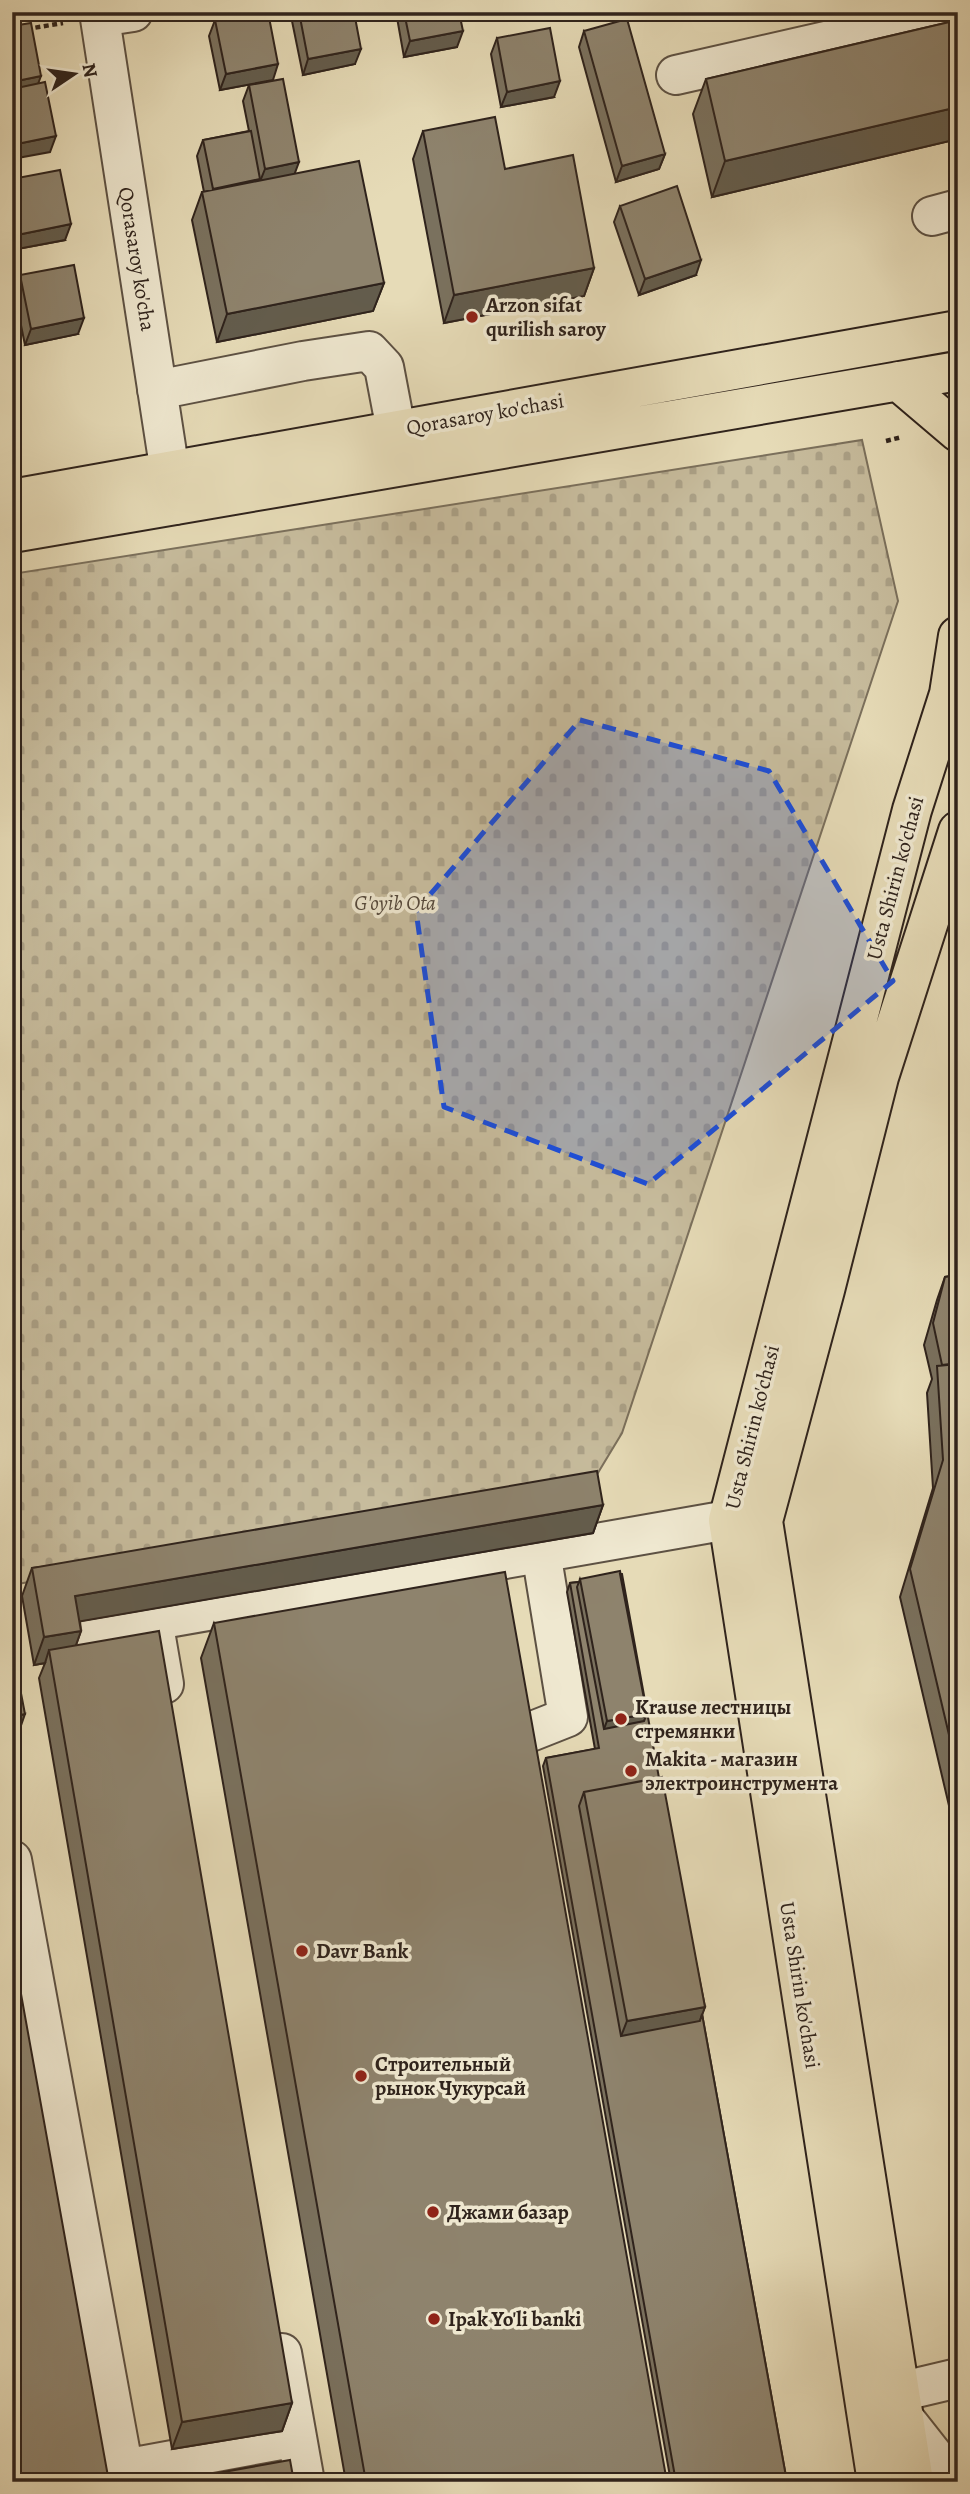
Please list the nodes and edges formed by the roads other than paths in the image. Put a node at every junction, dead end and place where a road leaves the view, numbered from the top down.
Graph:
1 (953, 12) edge
2 (111, 14) edge
3 (676, 75) dead end
4 (958, 330) edge
5 (918, 337) junction
6 (958, 352) edge
7 (958, 371) edge
8 (898, 381) junction
9 (157, 390) junction
10 (396, 430) junction
11 (958, 432) edge
12 (172, 488) junction
13 (12, 499) edge
14 (12, 533) edge
15 (958, 636) edge
16 (958, 831) edge
17 (746, 1520) junction
18 (541, 1552) junction
19 (153, 1620) junction
20 (82, 1633) edge
21 (170, 1716) edge
22 (515, 1738) edge
23 (12, 1860) edge
24 (275, 2315) edge
25 (958, 2378) edge
26 (901, 2405) junction
27 (297, 2437) junction
28 (125, 2475) edge
29 (305, 2482) edge
30 (877, 2482) edge
31 (914, 2482) edge
32 (947, 2482) edge

1 - 3 street
2 - 9 street, Qorasaroy ko'cha
4 - 5 main road, Qorasaroy ko'chasi
5 - 6 main road
5 - 10 main road, Qorasaroy ko'chasi
7 - 8 main road, Qorasaroy ko'chasi
8 - 11 main road
8 - 12 main road, Qorasaroy ko'chasi
9 - 10 street
9 - 12 street, Qorasaroy ko'cha
10 - 12 main road, Qorasaroy ko'chasi
12 - 13 main road, Qorasaroy ko'chasi
12 - 14 main road, Qorasaroy ko'chasi
15 - 17 main road, Usta Shirin ko'chasi
16 - 17 main road, Usta Shirin ko'chasi
17 - 18 street
17 - 26 main road, Usta Shirin ko'chasi
17 - 30 main road, Usta Shirin ko'chasi
18 - 19 street
18 - 22 street
19 - 20 street
19 - 21 street
23 - 28 street
24 - 27 street
25 - 26 street
26 - 31 main road, Usta Shirin ko'chasi
26 - 32 street
27 - 28 street
27 - 29 street

